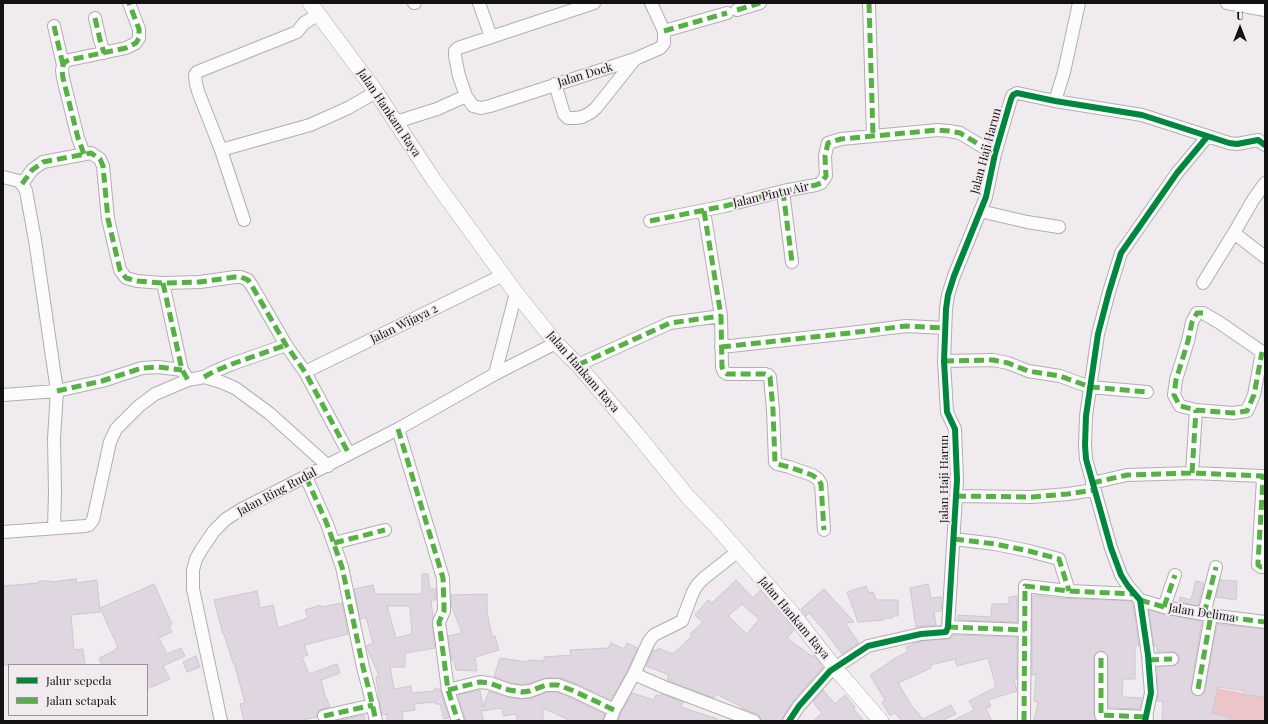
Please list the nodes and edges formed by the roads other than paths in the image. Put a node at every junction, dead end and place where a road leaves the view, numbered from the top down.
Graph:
1 (129, 3) edge
2 (479, 3) edge
3 (594, 3) edge
4 (651, 3) edge
5 (760, 3) edge
6 (869, 3) edge
7 (1079, 3) edge
8 (1227, 3) edge
9 (315, 8) edge
10 (1265, 10) edge
11 (95, 18) dead end
12 (54, 26) dead end
13 (664, 31) junction
14 (491, 37) junction
15 (104, 53) junction
16 (635, 59) junction
17 (63, 66) junction
18 (555, 84) junction
19 (376, 92) junction
20 (461, 98) junction
21 (1055, 101) junction
22 (396, 122) junction
23 (873, 136) junction
24 (1207, 137) junction
25 (1265, 145) edge
26 (221, 150) junction
27 (84, 154) junction
28 (995, 154) junction
29 (3, 177) edge
30 (1265, 183) edge
31 (22, 184) junction
32 (783, 191) junction
33 (704, 211) junction
34 (980, 211) junction
35 (244, 220) dead end
36 (650, 221) dead end
37 (1059, 227) dead end
38 (1234, 233) junction
39 (1265, 257) edge
40 (792, 262) dead end
41 (503, 275) junction
42 (163, 282) junction
43 (1203, 283) dead end
44 (516, 293) junction
45 (721, 316) junction
46 (945, 328) junction
47 (556, 343) junction
48 (286, 345) junction
49 (721, 347) junction
50 (1263, 353) edge
51 (944, 361) junction
52 (578, 365) junction
53 (305, 372) junction
54 (495, 374) junction
55 (185, 375) junction
56 (204, 378) junction
57 (1090, 387) junction
58 (56, 391) junction
59 (1147, 392) dead end
60 (3, 395) edge
61 (1196, 410) junction
62 (398, 429) junction
63 (349, 454) junction
64 (328, 466) junction
65 (1192, 473) junction
66 (306, 477) junction
67 (1093, 486) junction
68 (956, 496) junction
69 (54, 528) junction
70 (385, 530) dead end
71 (824, 530) dead end
72 (3, 532) edge
73 (954, 539) junction
74 (334, 543) junction
75 (737, 552) junction
76 (1216, 567) dead end
77 (1265, 567) edge
78 (1175, 575) dead end
79 (1069, 591) junction
80 (1137, 597) junction
81 (1164, 607) junction
82 (1208, 614) junction
83 (1265, 622) edge
84 (948, 627) junction
85 (1025, 630) junction
86 (1101, 658) dead end
87 (1172, 659) dead end
88 (1149, 660) junction
89 (835, 668) junction
90 (634, 674) junction
91 (1198, 689) dead end
92 (448, 690) junction
93 (373, 705) junction
94 (324, 716) dead end
95 (612, 716) edge
96 (1146, 719) edge
97 (221, 721) edge
98 (376, 721) edge
99 (458, 721) edge
100 (754, 721) edge
101 (789, 721) edge
102 (881, 721) edge
103 (1024, 721) edge

1 - 15 street
2 - 14 street
3 - 14 street
4 - 13 street
5 - 13 street
6 - 23 street
7 - 21 street
8 - 10 street
9 - 19 main road, Jalan Hankam Raya
9 - 26 street
11 - 15 street
12 - 17 street
13 - 16 street, Jalan Dock
14 - 20 street
15 - 17 street
16 - 18 street, Jalan Dock
16 - 18 street
17 - 27 street
18 - 20 street, Jalan Dock
19 - 22 main road, Jalan Hankam Raya
19 - 26 street
20 - 22 street
21 - 24 street
21 - 28 street, Jalan Haji Harun
22 - 41 main road, Jalan Hankam Raya
23 - 28 street, Jalan Pintu Air
23 - 32 street, Jalan Pintu Air
24 - 25 street
24 - 57 street
26 - 35 street
27 - 31 street
27 - 42 street
28 - 34 street, Jalan Haji Harun
29 - 31 street
30 - 38 street
31 - 58 street
32 - 33 street, Jalan Pintu Air
32 - 40 street
33 - 36 street, Jalan Pintu Air
33 - 45 street
34 - 37 street
34 - 46 street, Jalan Haji Harun
38 - 39 street
38 - 43 street
41 - 44 main road, Jalan Hankam Raya
41 - 53 street, Jalan Wijaya 2
42 - 48 street
42 - 55 street
44 - 47 main road, Jalan Hankam Raya
44 - 54 street
45 - 49 street
45 - 52 street
46 - 49 street
46 - 51 street, Jalan Haji Harun
47 - 52 main road, Jalan Hankam Raya
47 - 54 street, Jalan Ring Rudal
48 - 53 street
48 - 56 street
49 - 71 street
50 - 61 street
50 - 61 street
51 - 57 street
51 - 68 street, Jalan Haji Harun
52 - 75 main road, Jalan Hankam Raya
53 - 63 street
54 - 62 street, Jalan Ring Rudal
55 - 56 street
55 - 58 street
55 - 69 street
56 - 64 street
57 - 59 street
57 - 67 street
58 - 60 street
58 - 69 street
61 - 65 street
62 - 63 street, Jalan Ring Rudal
62 - 92 street
63 - 64 street, Jalan Ring Rudal
64 - 66 street, Jalan Ring Rudal
65 - 67 street
65 - 77 street
66 - 74 street
66 - 97 street, Jalan Ring Rudal
67 - 68 street
67 - 80 street
68 - 73 street, Jalan Haji Harun
69 - 72 street
70 - 74 street
73 - 79 street
73 - 84 street, Jalan Haji Harun
74 - 93 street
75 - 89 main road, Jalan Hankam Raya
75 - 90 street
76 - 82 street
78 - 81 street
79 - 80 street, Jalan Delima
79 - 85 street, Jalan Delima
80 - 81 street, Jalan Delima
80 - 88 street
81 - 82 street, Jalan Delima
82 - 83 street, Jalan Delima
82 - 91 street
84 - 85 street
84 - 89 street
85 - 103 street
86 - 96 street
87 - 88 street
88 - 96 street
89 - 101 street
89 - 102 main road, Jalan Hankam Raya
90 - 95 street
90 - 100 street
92 - 95 street
92 - 99 street
93 - 94 street
93 - 98 street

